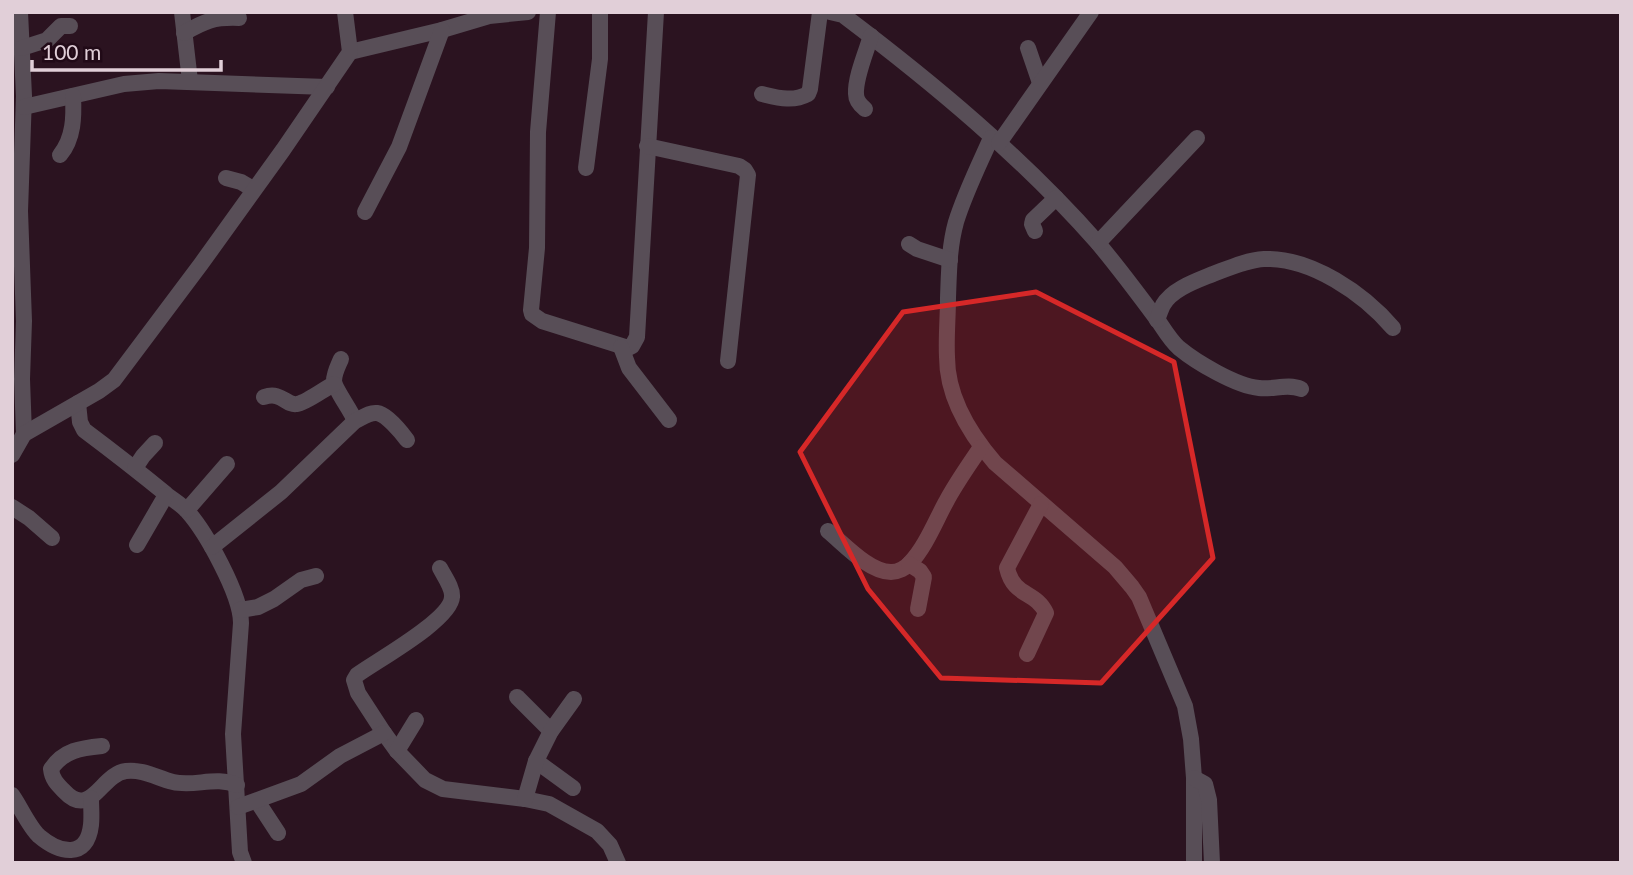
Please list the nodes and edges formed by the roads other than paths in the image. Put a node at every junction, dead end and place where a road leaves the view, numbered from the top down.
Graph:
1 (20, 12) edge
2 (182, 12) edge
3 (345, 12) edge
4 (528, 12) edge
5 (548, 12) edge
6 (600, 12) edge
7 (656, 12) edge
8 (820, 12) edge
9 (1091, 12) edge
10 (839, 13) edge
11 (489, 14) edge
12 (239, 18) dead end
13 (70, 26) dead end
14 (442, 30) junction
15 (184, 33) junction
16 (871, 36) junction
17 (22, 48) junction
18 (1028, 48) dead end
19 (350, 51) junction
20 (190, 81) junction
21 (1040, 83) junction
22 (327, 87) junction
23 (762, 94) dead end
24 (73, 96) junction
25 (20, 99) edge
26 (865, 109) dead end
27 (1197, 138) dead end
28 (995, 141) junction
29 (647, 146) junction
30 (60, 155) dead end
31 (586, 168) dead end
32 (226, 178) dead end
33 (253, 189) junction
34 (1056, 198) junction
35 (16, 210) edge
36 (365, 212) dead end
37 (1035, 231) dead end
38 (1098, 243) junction
39 (909, 244) dead end
40 (950, 260) junction
41 (18, 319) edge
42 (1157, 320) junction
43 (1393, 328) dead end
44 (621, 347) junction
45 (341, 359) dead end
46 (728, 361) dead end
47 (334, 384) junction
48 (1301, 389) dead end
49 (264, 397) dead end
50 (78, 403) junction
51 (669, 420) dead end
52 (355, 421) junction
53 (24, 434) junction
54 (407, 440) dead end
55 (155, 443) dead end
56 (981, 447) junction
57 (12, 455) edge
58 (227, 464) dead end
59 (135, 468) junction
60 (166, 495) junction
61 (1041, 504) junction
62 (12, 507) edge
63 (187, 510) junction
64 (828, 531) dead end
65 (52, 538) dead end
66 (137, 545) dead end
67 (212, 547) junction
68 (909, 564) junction
69 (440, 568) dead end
70 (316, 576) dead end
71 (918, 609) dead end
72 (240, 610) junction
73 (1027, 654) dead end
74 (517, 697) dead end
75 (573, 699) dead end
76 (416, 720) dead end
77 (551, 731) junction
78 (384, 733) junction
79 (102, 746) dead end
80 (397, 751) junction
81 (536, 761) junction
82 (1194, 778) junction
83 (237, 785) junction
84 (573, 788) dead end
85 (12, 794) edge
86 (91, 798) junction
87 (525, 799) junction
88 (257, 801) junction
89 (238, 807) junction
90 (278, 833) dead end
91 (244, 863) edge
92 (618, 863) edge
93 (1194, 863) edge
94 (1212, 863) edge

1 - 17 street
2 - 15 street
3 - 19 street
4 - 11 street
5 - 44 street
6 - 31 street
7 - 29 street
8 - 23 street
9 - 21 street
10 - 16 street
11 - 14 street
12 - 15 street
13 - 17 street
14 - 19 street
14 - 36 street
15 - 20 street
16 - 26 street
16 - 28 street
17 - 25 street
18 - 21 street
19 - 22 street
20 - 22 street
20 - 24 street
21 - 28 street
22 - 33 street
24 - 25 street
24 - 30 street
25 - 35 street
27 - 38 street
28 - 34 street
28 - 40 street
29 - 44 street
29 - 46 street
32 - 33 street
33 - 50 street
34 - 37 street
34 - 38 street
35 - 41 street
38 - 42 street
39 - 40 street
40 - 56 street
41 - 53 street
42 - 43 street
42 - 48 street
44 - 51 street
45 - 47 street
47 - 49 street
47 - 52 street
50 - 53 street
50 - 59 street
52 - 54 street
52 - 67 street
53 - 57 street
55 - 59 street
56 - 61 street
56 - 68 street
58 - 63 street
59 - 60 street
60 - 63 street
60 - 66 street
61 - 73 street
61 - 82 street
62 - 65 street
63 - 67 street
64 - 68 street
67 - 72 street
68 - 71 street
69 - 78 street
70 - 72 street
72 - 83 street
74 - 77 street
75 - 77 street
76 - 80 street
77 - 81 street
78 - 80 street
78 - 88 street
79 - 86 street
80 - 87 street
81 - 84 street
81 - 87 street
82 - 93 street
82 - 94 street
83 - 86 street
83 - 89 street
85 - 86 street
87 - 92 street
88 - 89 street
88 - 90 street
89 - 91 street

